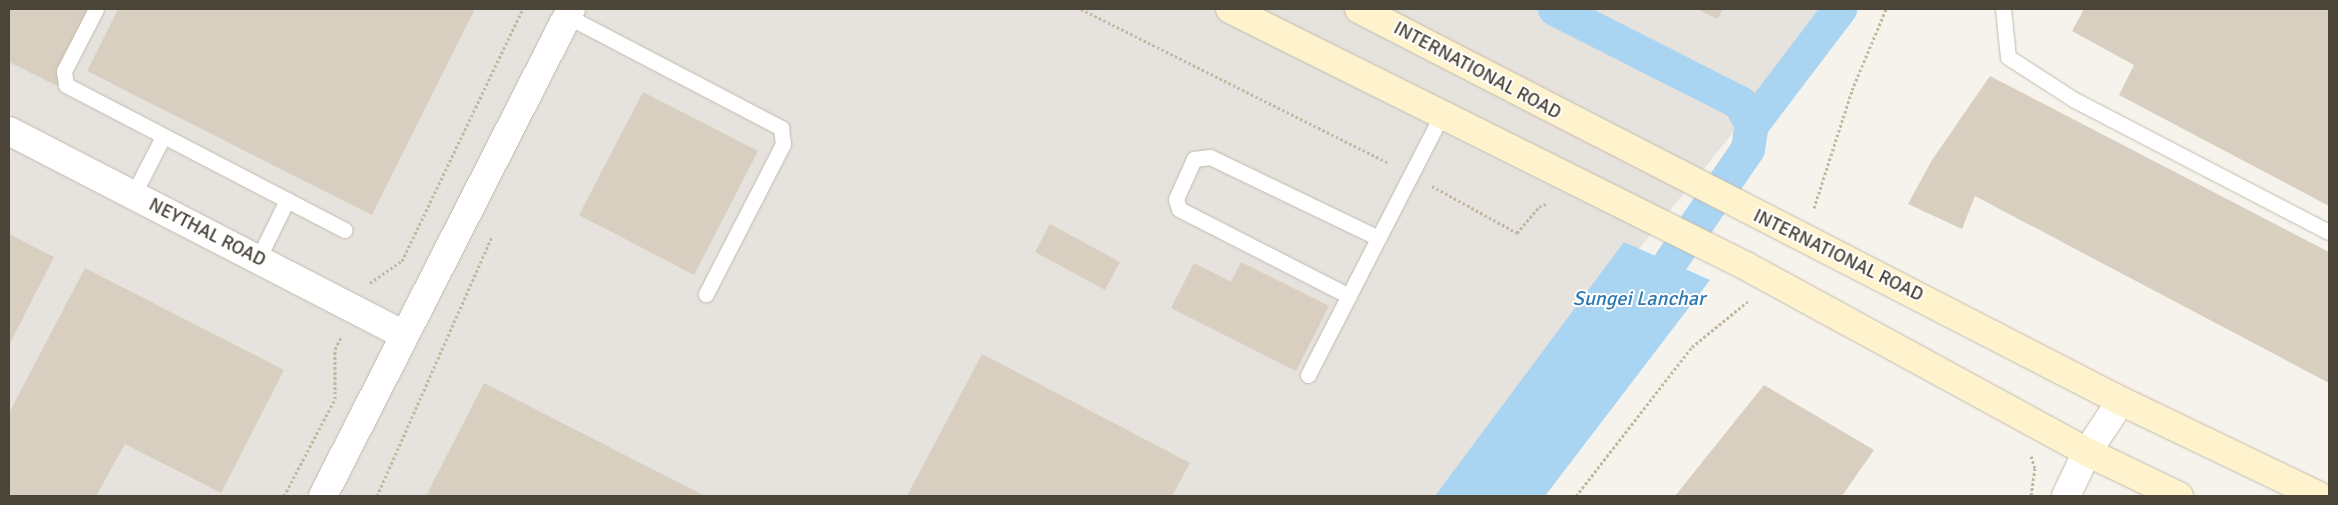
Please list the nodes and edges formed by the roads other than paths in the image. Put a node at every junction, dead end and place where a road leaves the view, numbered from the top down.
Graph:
1 (96, 9) edge
2 (1230, 9) edge
3 (1359, 9) edge
4 (2003, 9) edge
5 (569, 12) edge
6 (1442, 114) junction
7 (9, 132) edge
8 (163, 137) junction
9 (134, 195) junction
10 (287, 200) junction
11 (345, 230) dead end
12 (2329, 232) edge
13 (1378, 238) junction
14 (258, 259) junction
15 (706, 294) dead end
16 (1349, 296) junction
17 (406, 335) junction
18 (1308, 375) dead end
19 (2121, 401) junction
20 (2087, 452) junction
21 (323, 496) edge
22 (2066, 496) edge
23 (2178, 496) edge
24 (2319, 496) edge

1 - 8 lane
2 - 6 main road
3 - 19 main road, INTERNATIONAL ROAD
4 - 12 lane
5 - 15 lane
5 - 17 street
6 - 13 lane
6 - 20 main road
7 - 9 street, NEYTHAL ROAD
8 - 9 lane
8 - 10 lane
9 - 14 street, NEYTHAL ROAD
10 - 11 lane
10 - 14 lane
13 - 16 lane
13 - 16 lane
14 - 17 street, NEYTHAL ROAD
16 - 18 lane
17 - 21 street
19 - 20 street
19 - 24 main road, INTERNATIONAL ROAD
20 - 22 street
20 - 23 main road

